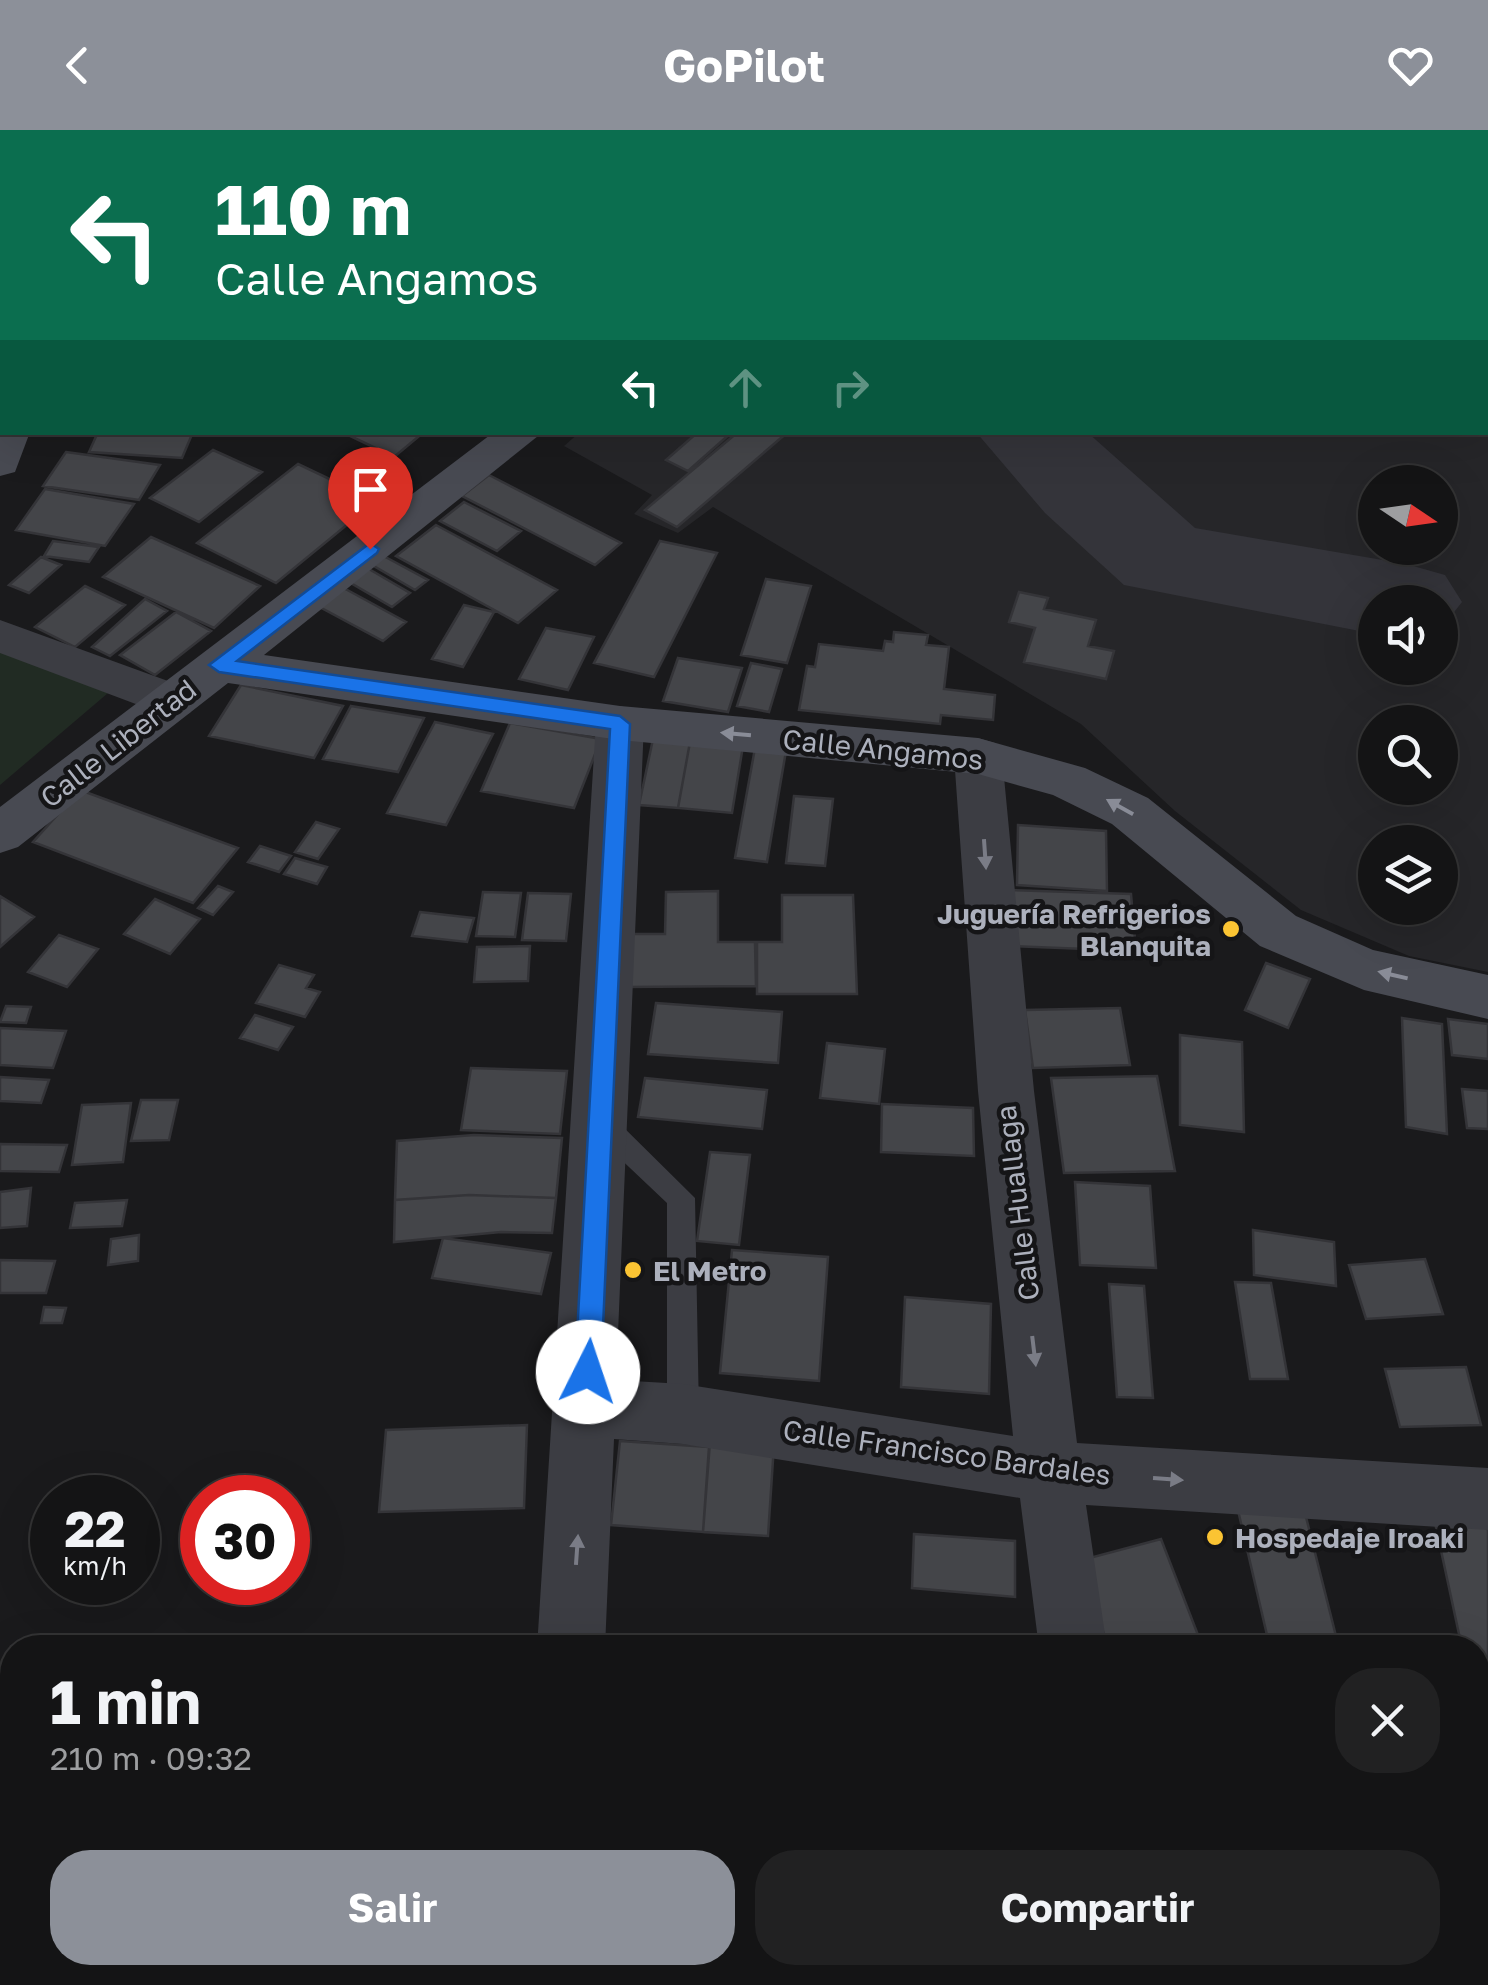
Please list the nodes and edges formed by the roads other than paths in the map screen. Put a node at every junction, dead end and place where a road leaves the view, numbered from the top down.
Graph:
1 (9, 435) edge
2 (518, 435) edge
3 (0, 462) edge
4 (0, 636) edge
5 (219, 665) junction
6 (174, 702) junction
7 (620, 724) junction
8 (978, 756) junction
9 (0, 834) edge
10 (1488, 997) edge
11 (602, 1124) junction
12 (586, 1408) junction
13 (683, 1414) junction
14 (1048, 1472) junction
15 (1488, 1499) edge
16 (572, 1635) edge
17 (1071, 1635) edge

1 - 3 street
2 - 5 street, Calle Libertad
4 - 6 street
5 - 6 street, Calle Libertad
5 - 7 street, Calle Angamos
6 - 9 street, Calle Libertad
8 -> 7 street, Calle Angamos
7 - 11 street
10 -> 8 street, Calle Angamos
8 -> 14 street, Calle Huallaga
11 - 12 street
11 - 13 lane
12 - 13 street, Calle Francisco Bardales
16 -> 12 street
13 - 14 street, Calle Francisco Bardales
14 -> 15 street, Calle Francisco Bardales
14 - 17 street, Calle Huallaga

